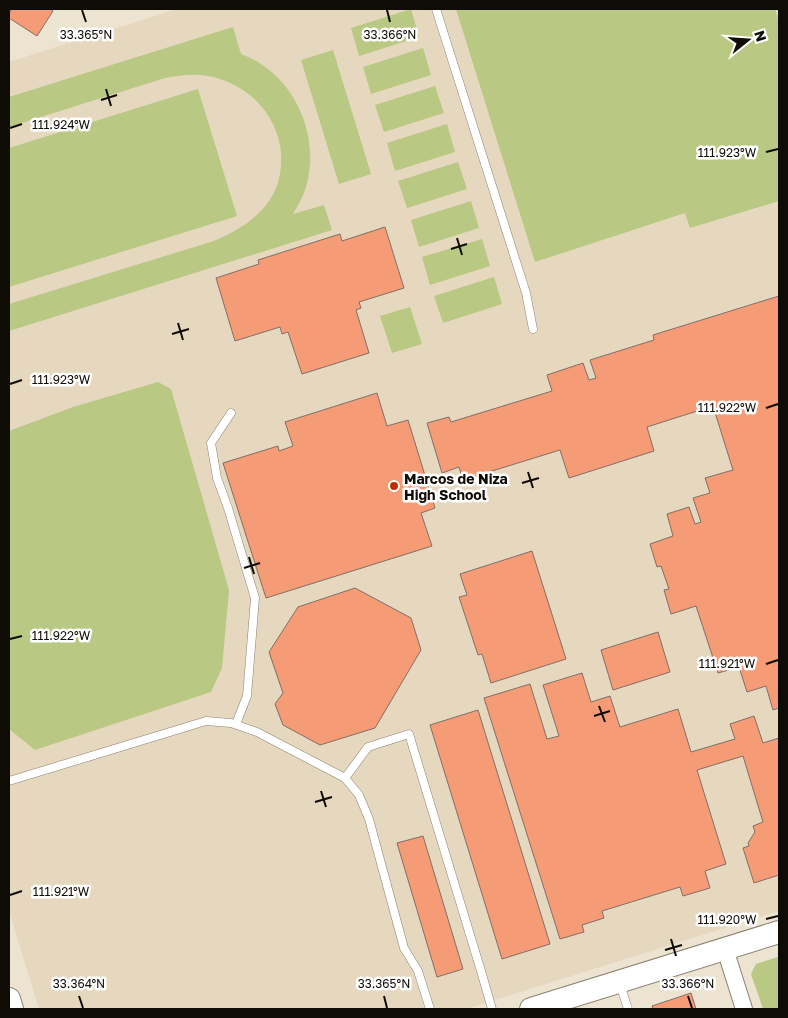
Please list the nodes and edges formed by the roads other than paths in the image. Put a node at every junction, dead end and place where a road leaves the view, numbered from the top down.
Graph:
1 (436, 9) edge
2 (533, 328) dead end
3 (231, 413) dead end
4 (236, 724) junction
5 (345, 778) junction
6 (9, 781) edge
7 (779, 932) edge
8 (725, 949) junction
9 (620, 982) junction
10 (9, 999) edge
11 (12, 1009) edge
12 (430, 1009) edge
13 (492, 1009) edge
14 (531, 1009) edge
15 (628, 1009) edge
16 (744, 1009) edge

1 - 2 lane
3 - 4 lane
4 - 5 lane
4 - 6 lane
5 - 12 lane
5 - 13 lane
7 - 8 street
8 - 9 street
8 - 16 street
9 - 14 street
9 - 15 lane
10 - 11 street

